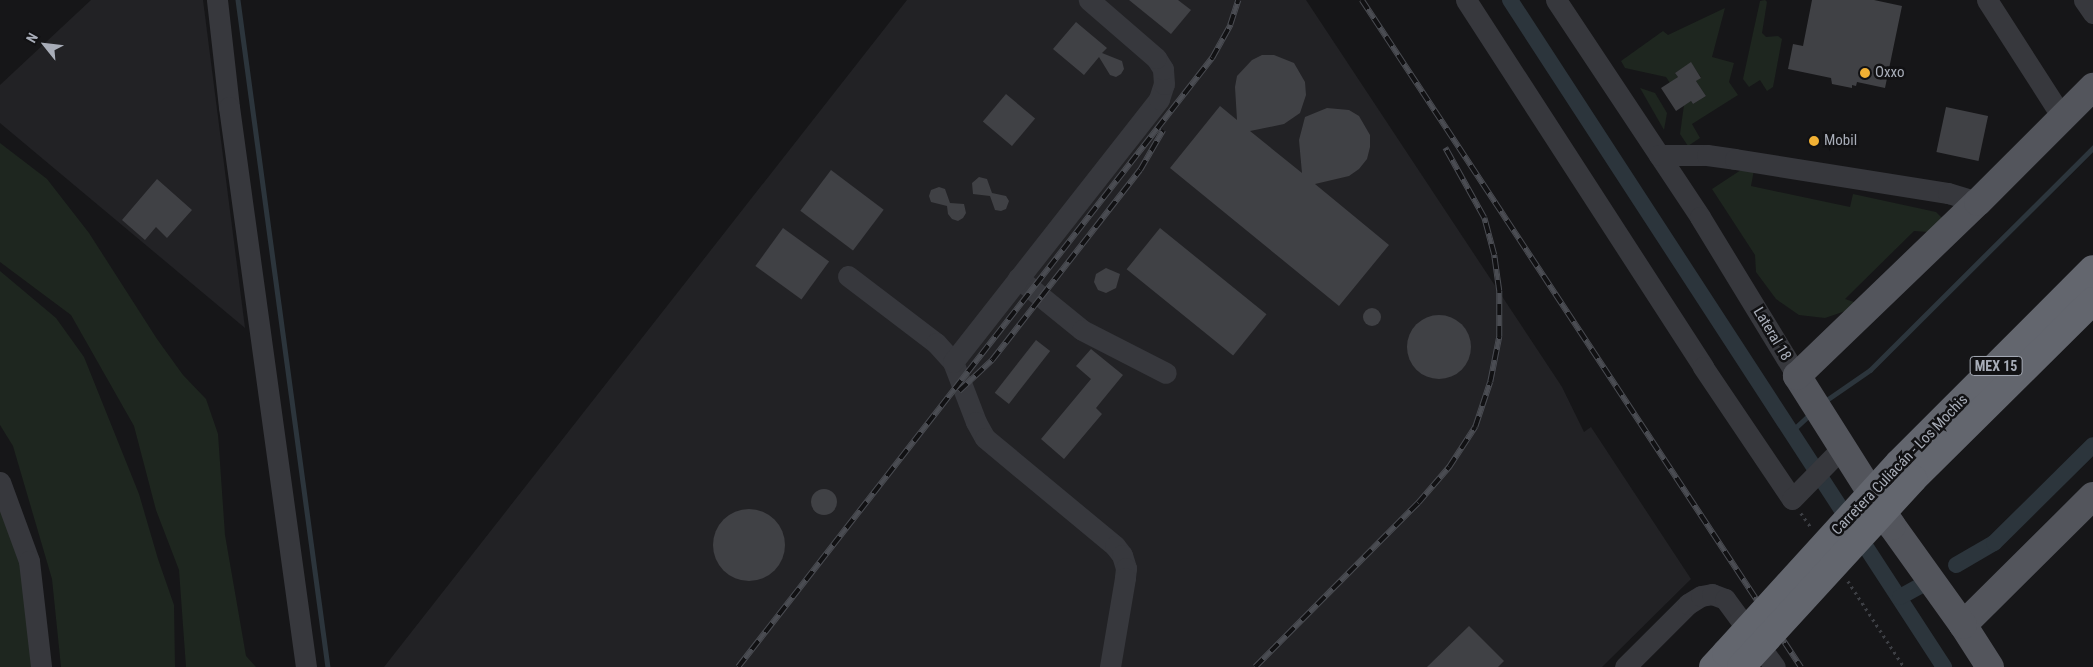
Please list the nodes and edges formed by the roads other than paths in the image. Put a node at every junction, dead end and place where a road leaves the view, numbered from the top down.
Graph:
1 (217, 0) edge
2 (1090, 0) edge
3 (1466, 0) edge
4 (1556, 0) edge
5 (1987, 0) edge
6 (2084, 0) edge
7 (2093, 13) edge
8 (2093, 87) edge
9 (2062, 117) junction
10 (1660, 155) junction
11 (1978, 202) junction
12 (2093, 269) edge
13 (848, 276) dead end
14 (1018, 278) junction
15 (2093, 300) edge
16 (953, 362) junction
17 (1166, 373) dead end
18 (1797, 376) junction
19 (1838, 452) junction
20 (1906, 471) junction
21 (0, 482) edge
22 (2093, 496) edge
23 (1963, 625) junction
24 (1727, 662) edge
25 (41, 667) edge
26 (306, 667) edge
27 (1110, 667) edge
28 (1625, 667) edge
29 (1775, 667) edge
30 (1990, 667) edge

1 - 26 street
2 - 14 street
3 - 19 street
4 - 10 street, Lateral 18
5 - 9 street
6 - 7 street
8 - 9 main road
9 - 11 main road
10 - 11 street
10 - 18 street, Lateral 18
11 - 18 main road
12 - 20 highway, Carretera Culiacán - Los Mochis / MEX 15
13 - 16 street
14 - 16 street
14 - 17 street
15 - 20 highway, Carretera Culiacán - Los Mochis / MEX 15
16 - 27 street
18 - 19 main road, Lateral 18
19 - 23 main road, Lateral 18
20 - 24 highway, Carretera Culiacán - Los Mochis / MEX 15, bridge
21 - 25 street
22 - 23 main road
23 - 30 main road, Lateral 18
28 - 29 street

